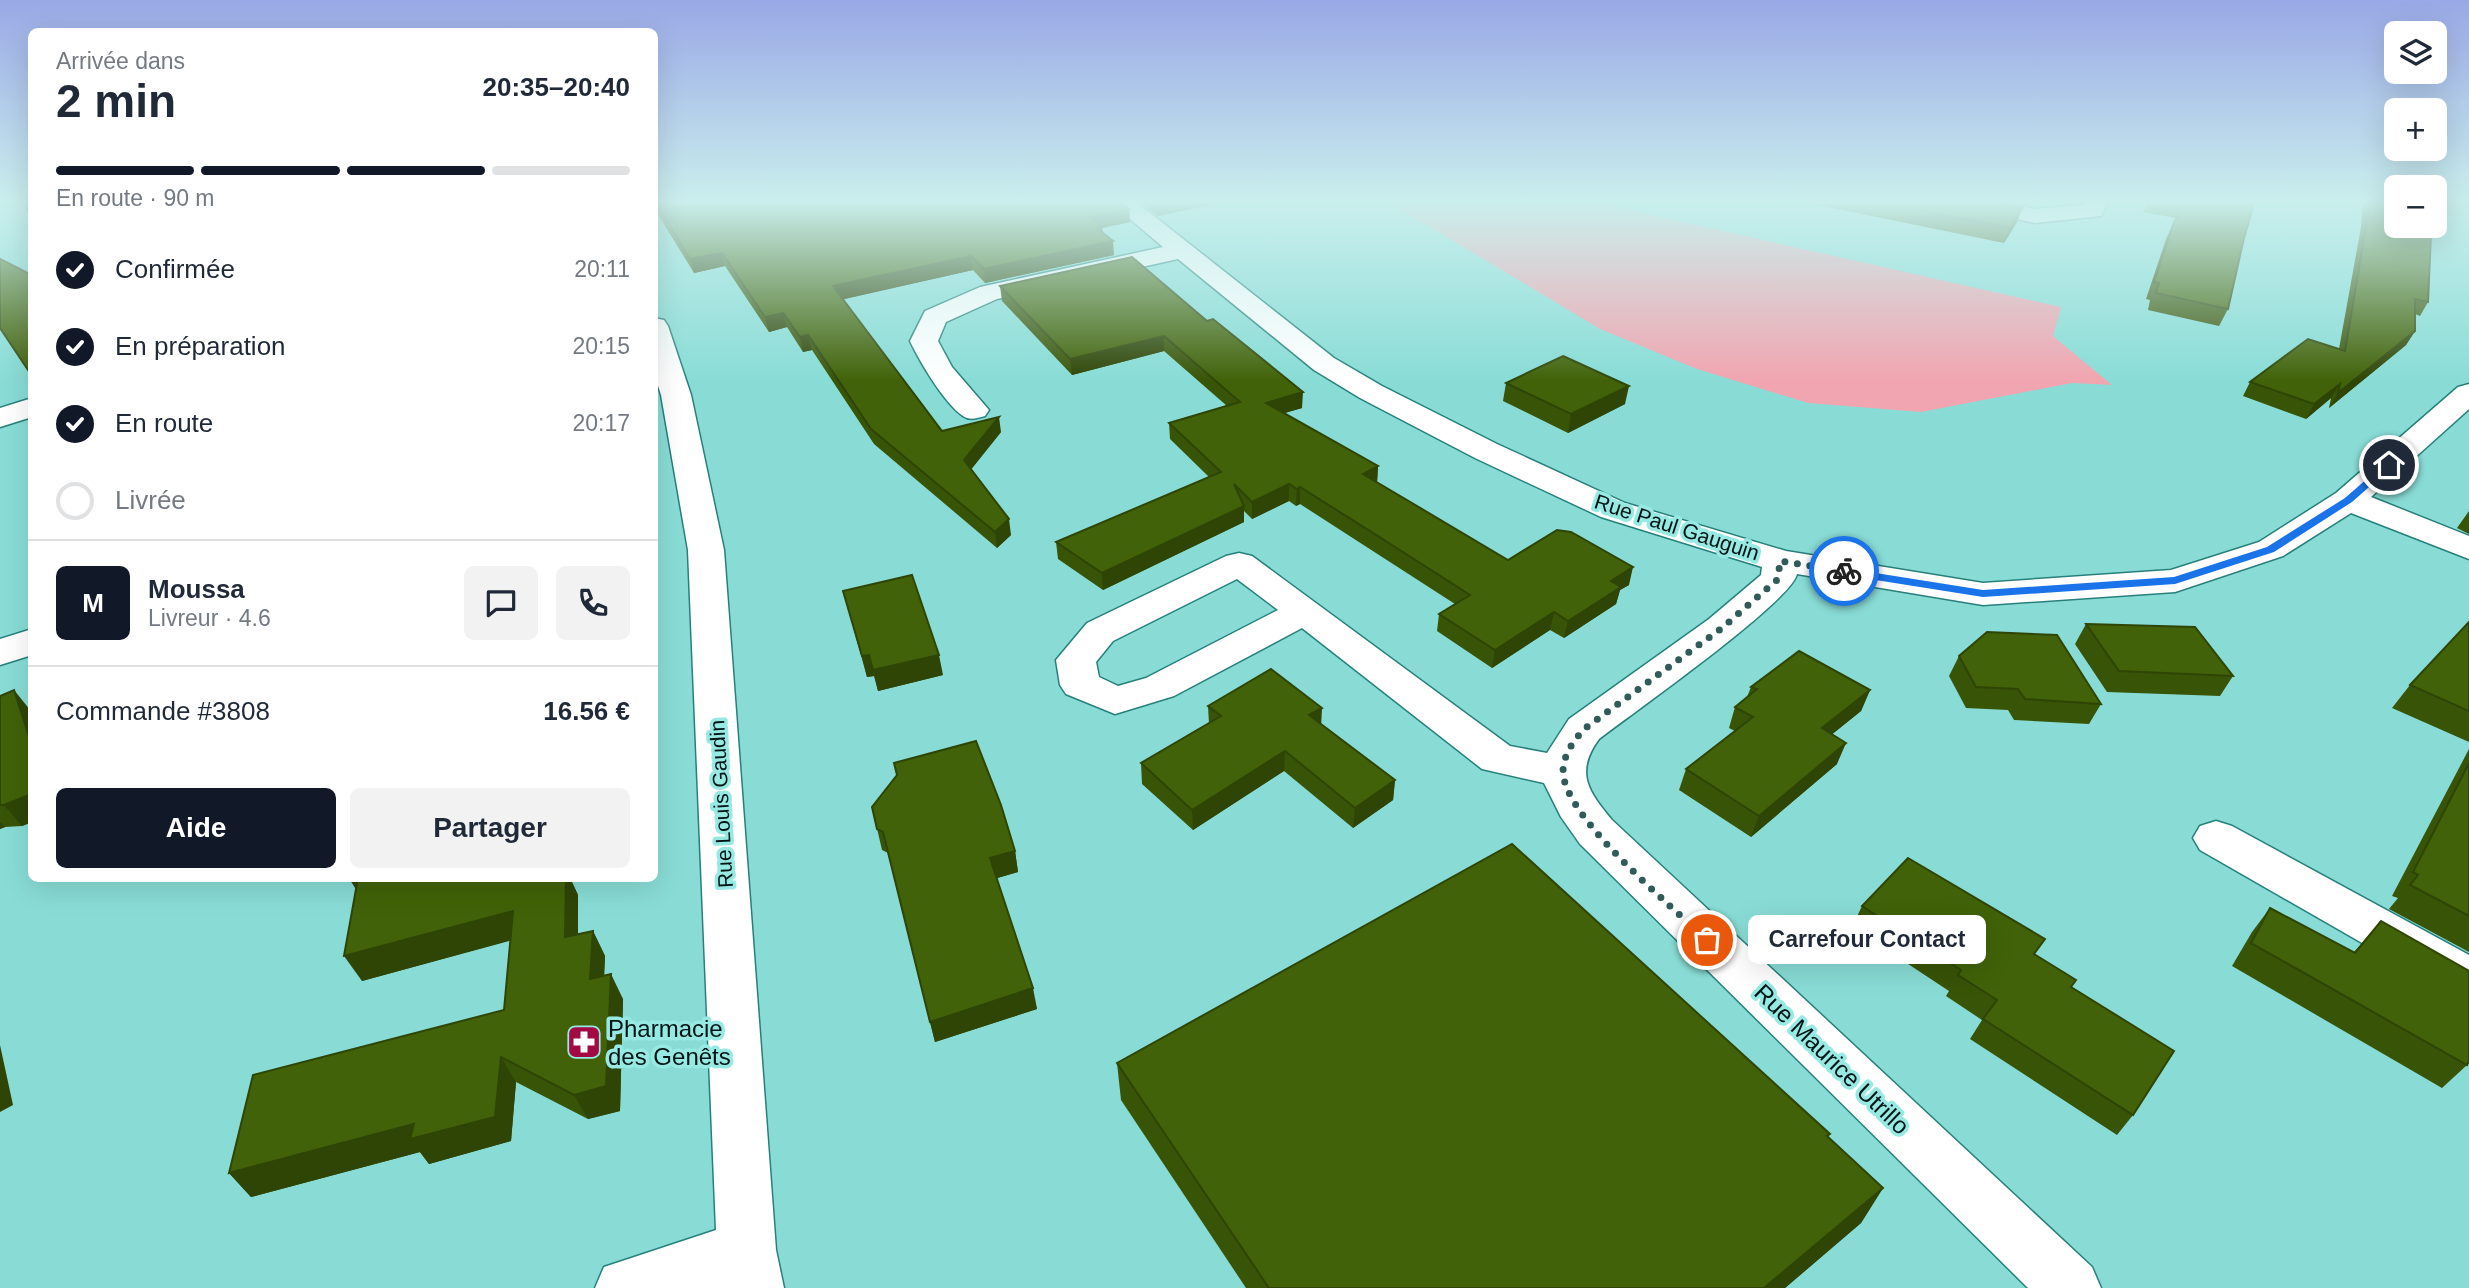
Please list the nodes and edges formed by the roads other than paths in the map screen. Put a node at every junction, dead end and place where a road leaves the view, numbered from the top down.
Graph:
1 (1134, 261) edge
2 (1198, 261) edge
3 (658, 339) edge
4 (2469, 393) edge
5 (28, 408) edge
6 (974, 410) dead end
7 (0, 418) edge
8 (2348, 500) junction
9 (2469, 548) edge
10 (1780, 561) junction
11 (1304, 611) junction
12 (28, 642) edge
13 (0, 652) edge
14 (1563, 772) junction
15 (2217, 838) dead end
16 (2469, 979) edge
17 (750, 1269) edge
18 (625, 1288) edge
19 (2071, 1288) edge

1 - 6 street
2 - 10 street, Rue Paul Gauguin
3 - 17 street, Rue Louis Gaudin
4 - 8 street, Rue Paul Gauguin
5 - 7 street
8 - 9 street
8 - 10 street, Rue Paul Gauguin
10 - 14 street
11 - 11 street
11 - 14 street
12 - 13 street
14 - 19 street, Rue Maurice Utrillo
15 - 16 street
17 - 18 street

